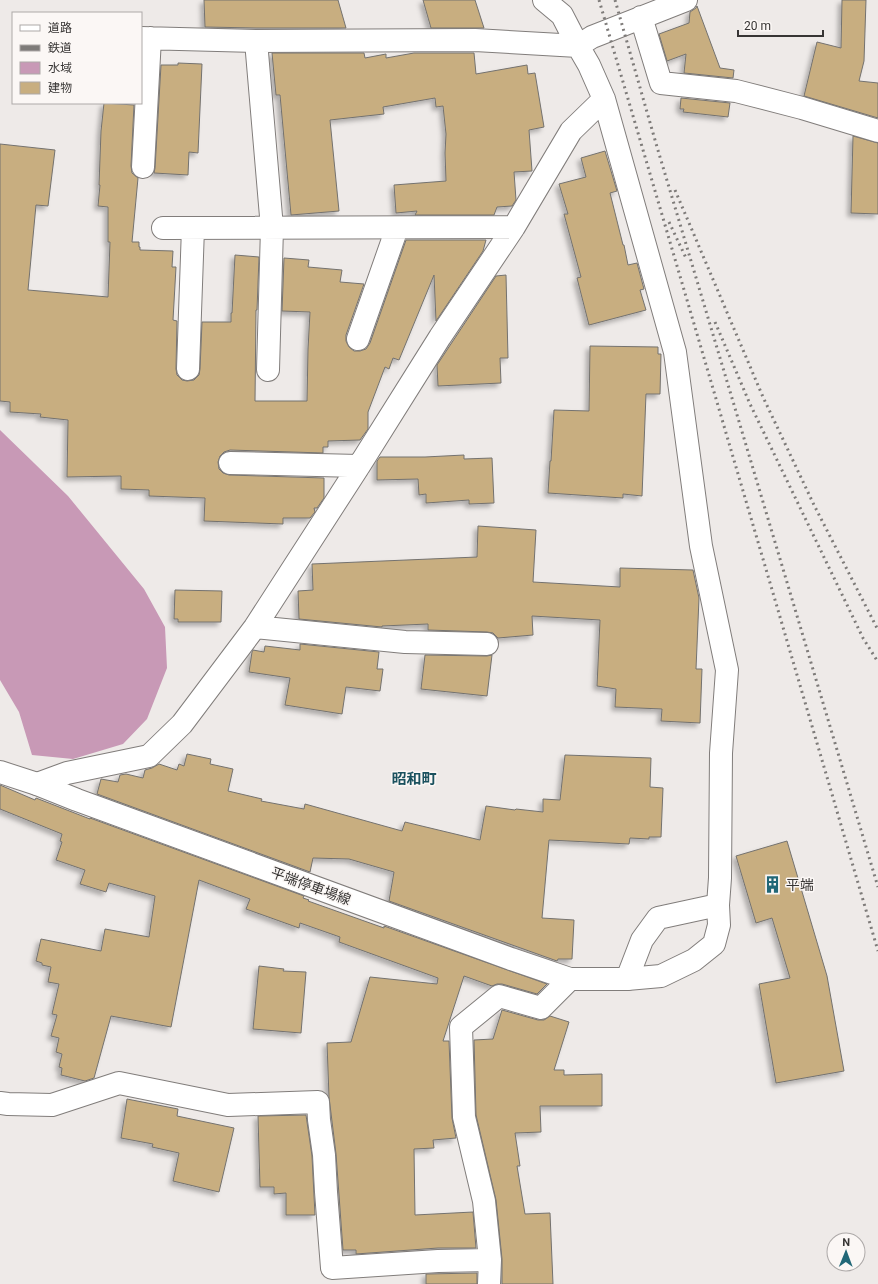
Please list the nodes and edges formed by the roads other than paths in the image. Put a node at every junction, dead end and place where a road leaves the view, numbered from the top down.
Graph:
1 (544, 0) edge
2 (686, 0) edge
3 (641, 17) junction
4 (145, 38) edge
5 (256, 41) junction
6 (578, 46) junction
7 (604, 99) junction
8 (878, 131) edge
9 (143, 167) dead end
10 (514, 227) junction
11 (162, 228) dead end
12 (193, 228) junction
13 (272, 228) junction
14 (397, 228) junction
15 (358, 339) dead end
16 (188, 369) dead end
17 (268, 370) dead end
18 (230, 463) dead end
19 (359, 466) junction
20 (255, 627) junction
21 (487, 644) dead end
22 (0, 772) edge
23 (37, 784) junction
24 (718, 905) junction
25 (570, 979) junction
26 (627, 979) junction
27 (0, 1103) edge
28 (490, 1260) junction
29 (489, 1284) edge

1 - 6 street, 平端停車場線
2 - 3 street
3 - 6 street
3 - 8 street
4 - 5 street
4 - 9 street
5 - 6 street
5 - 13 street
6 - 7 street, 平端停車場線
7 - 10 street
7 - 24 street, 平端停車場線
10 - 14 street
10 - 19 street
11 - 12 street
12 - 13 street
12 - 16 street
13 - 14 street
13 - 17 street
14 - 15 street
18 - 19 street
19 - 20 street
20 - 21 street
20 - 23 street
22 - 23 street, 平端停車場線
23 - 25 street, 平端停車場線
24 - 26 street
24 - 26 street, 平端停車場線
25 - 26 street, 平端停車場線
25 - 28 street
27 - 28 street
28 - 29 street

